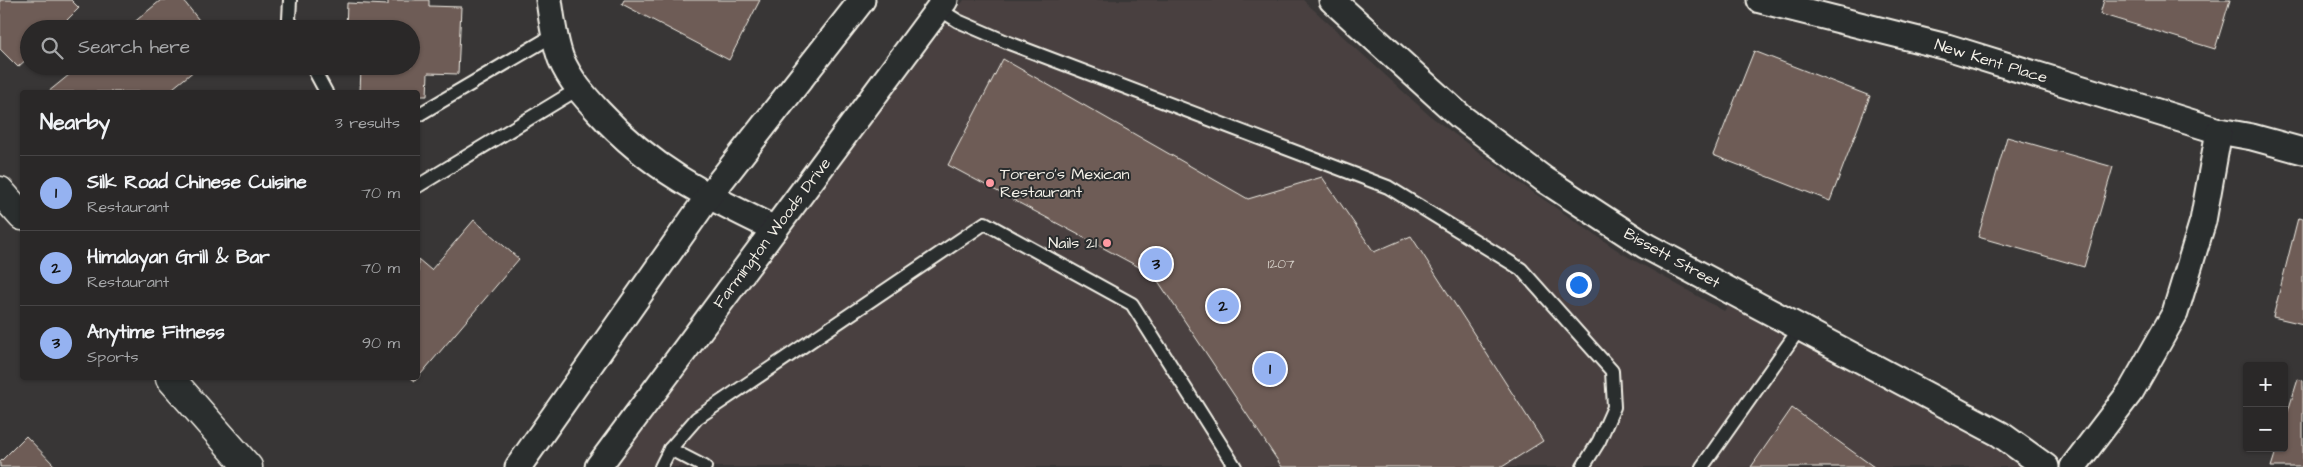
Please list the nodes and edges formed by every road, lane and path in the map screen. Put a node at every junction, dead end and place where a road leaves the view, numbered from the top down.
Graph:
1 (290, 0) edge
2 (549, 0) edge
3 (862, 0) edge
4 (1332, 0) edge
5 (1760, 0) edge
6 (942, 4) edge
7 (289, 20) edge
8 (554, 35) junction
9 (317, 75) edge
10 (578, 89) junction
11 (325, 90) edge
12 (420, 114) edge
13 (2219, 132) junction
14 (2303, 152) edge
15 (420, 185) edge
16 (0, 191) edge
17 (708, 197) junction
18 (20, 214) edge
19 (775, 228) junction
20 (1800, 328) junction
21 (172, 380) edge
22 (670, 448) junction
23 (248, 467) edge
24 (518, 467) edge
25 (598, 467) edge
26 (661, 467) edge
27 (705, 467) edge
28 (1235, 467) edge
29 (1583, 467) edge
30 (1702, 467) edge
31 (2046, 467) edge
32 (2073, 467) edge

1 - 7 lane
2 - 8 street
3 - 17 street
4 - 20 street, Bissett Street
5 - 13 street, New Kent Place
6 - 19 street, Farmington Woods Drive
6 - 29 lane
8 - 10 street
8 - 12 lane
9 - 11 lane
10 - 15 lane
10 - 17 street
13 - 14 street, New Kent Place
13 - 32 street
16 - 18 main road
17 - 19 street
17 - 24 street
19 - 25 street, Farmington Woods Drive
20 - 30 lane
20 - 31 street, Bissett Street
21 - 23 main road
22 - 26 lane
22 - 27 lane
22 - 28 lane

